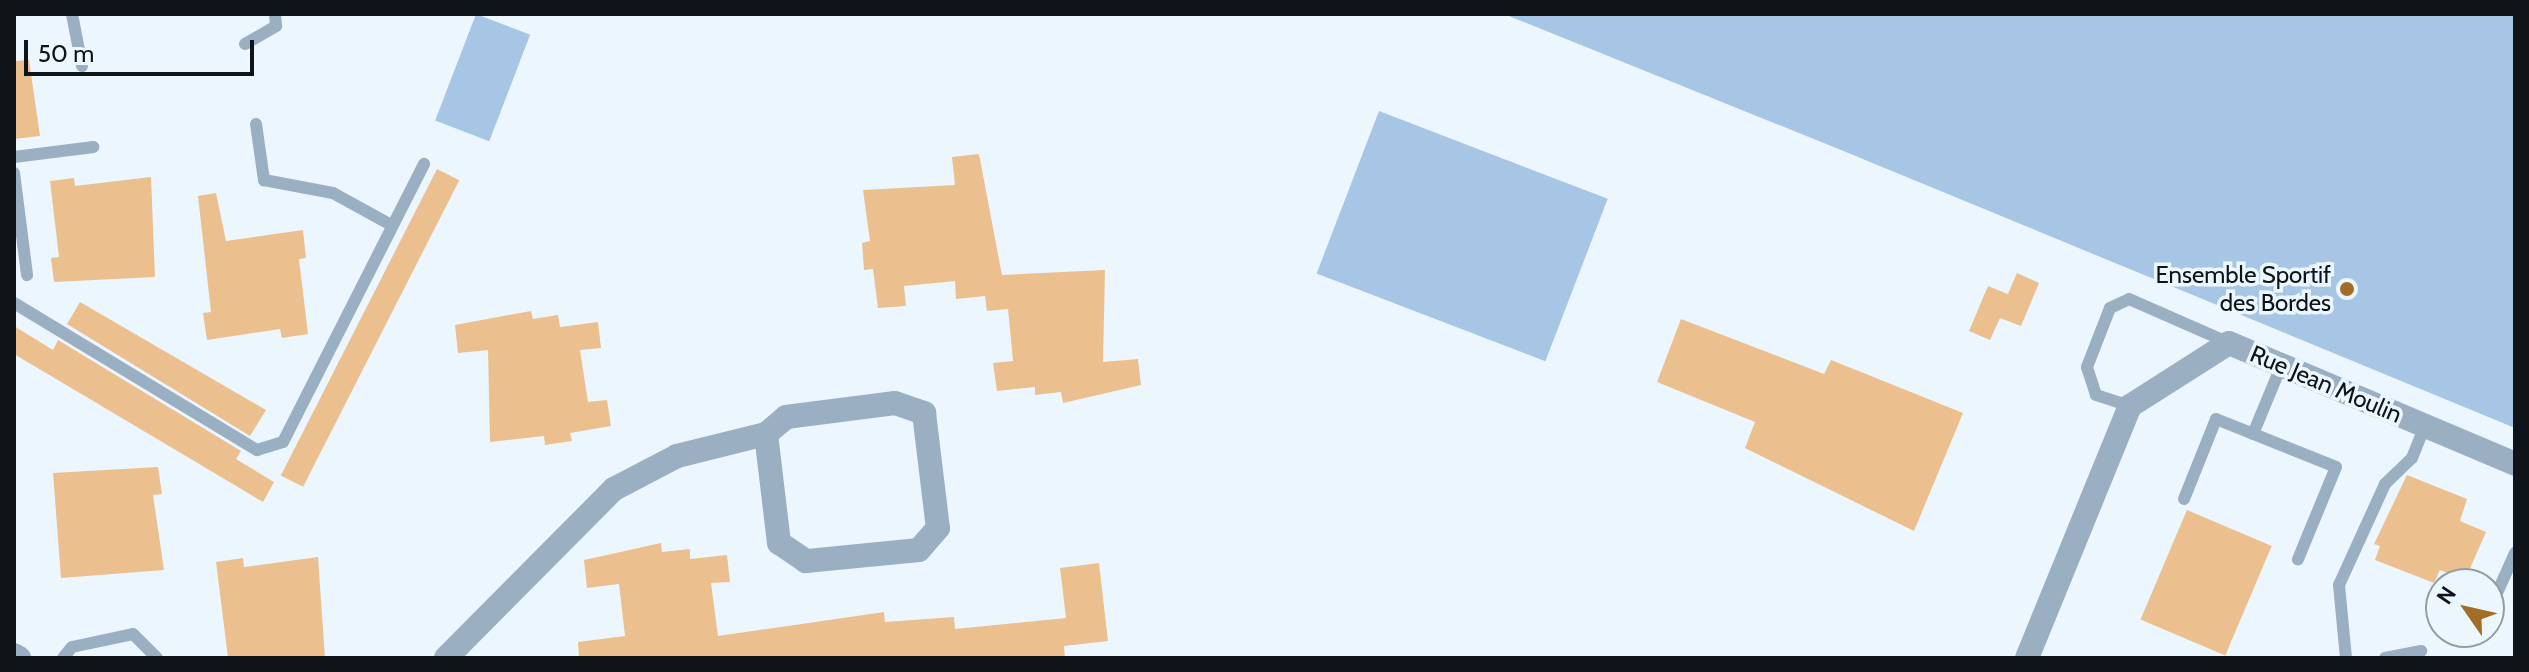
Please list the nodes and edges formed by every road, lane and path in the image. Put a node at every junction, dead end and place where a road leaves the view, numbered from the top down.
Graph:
1 (72, 14) edge
2 (275, 14) edge
3 (245, 44) dead end
4 (82, 66) dead end
5 (256, 124) dead end
6 (93, 147) dead end
7 (14, 157) edge
8 (424, 164) dead end
9 (14, 173) edge
10 (393, 226) junction
11 (27, 275) dead end
12 (14, 303) edge
13 (2229, 343) junction
14 (2282, 364) junction
15 (2130, 406) junction
16 (2425, 426) junction
17 (766, 434) junction
18 (2253, 434) junction
19 (2515, 464) edge
20 (2184, 499) dead end
21 (2515, 553) edge
22 (2298, 559) dead end
23 (2505, 575) edge
24 (2421, 651) dead end
25 (63, 658) edge
26 (157, 658) edge
27 (446, 658) edge
28 (2027, 658) edge
29 (2346, 658) edge
30 (2385, 658) edge

1 - 4 lane
2 - 3 lane
5 - 10 lane
6 - 7 lane
8 - 10 lane
9 - 11 lane
10 - 12 lane
13 - 14 street, Rue Jean Moulin
13 - 15 street, Rue Jean Moulin
13 - 15 lane
14 - 16 street, Rue Jean Moulin
14 - 18 lane
15 - 28 street
16 - 19 street, Rue Jean Moulin
16 - 29 lane
17 - 17 street
17 - 27 street
18 - 20 lane
18 - 22 lane
21 - 23 lane
24 - 30 lane
25 - 26 lane

